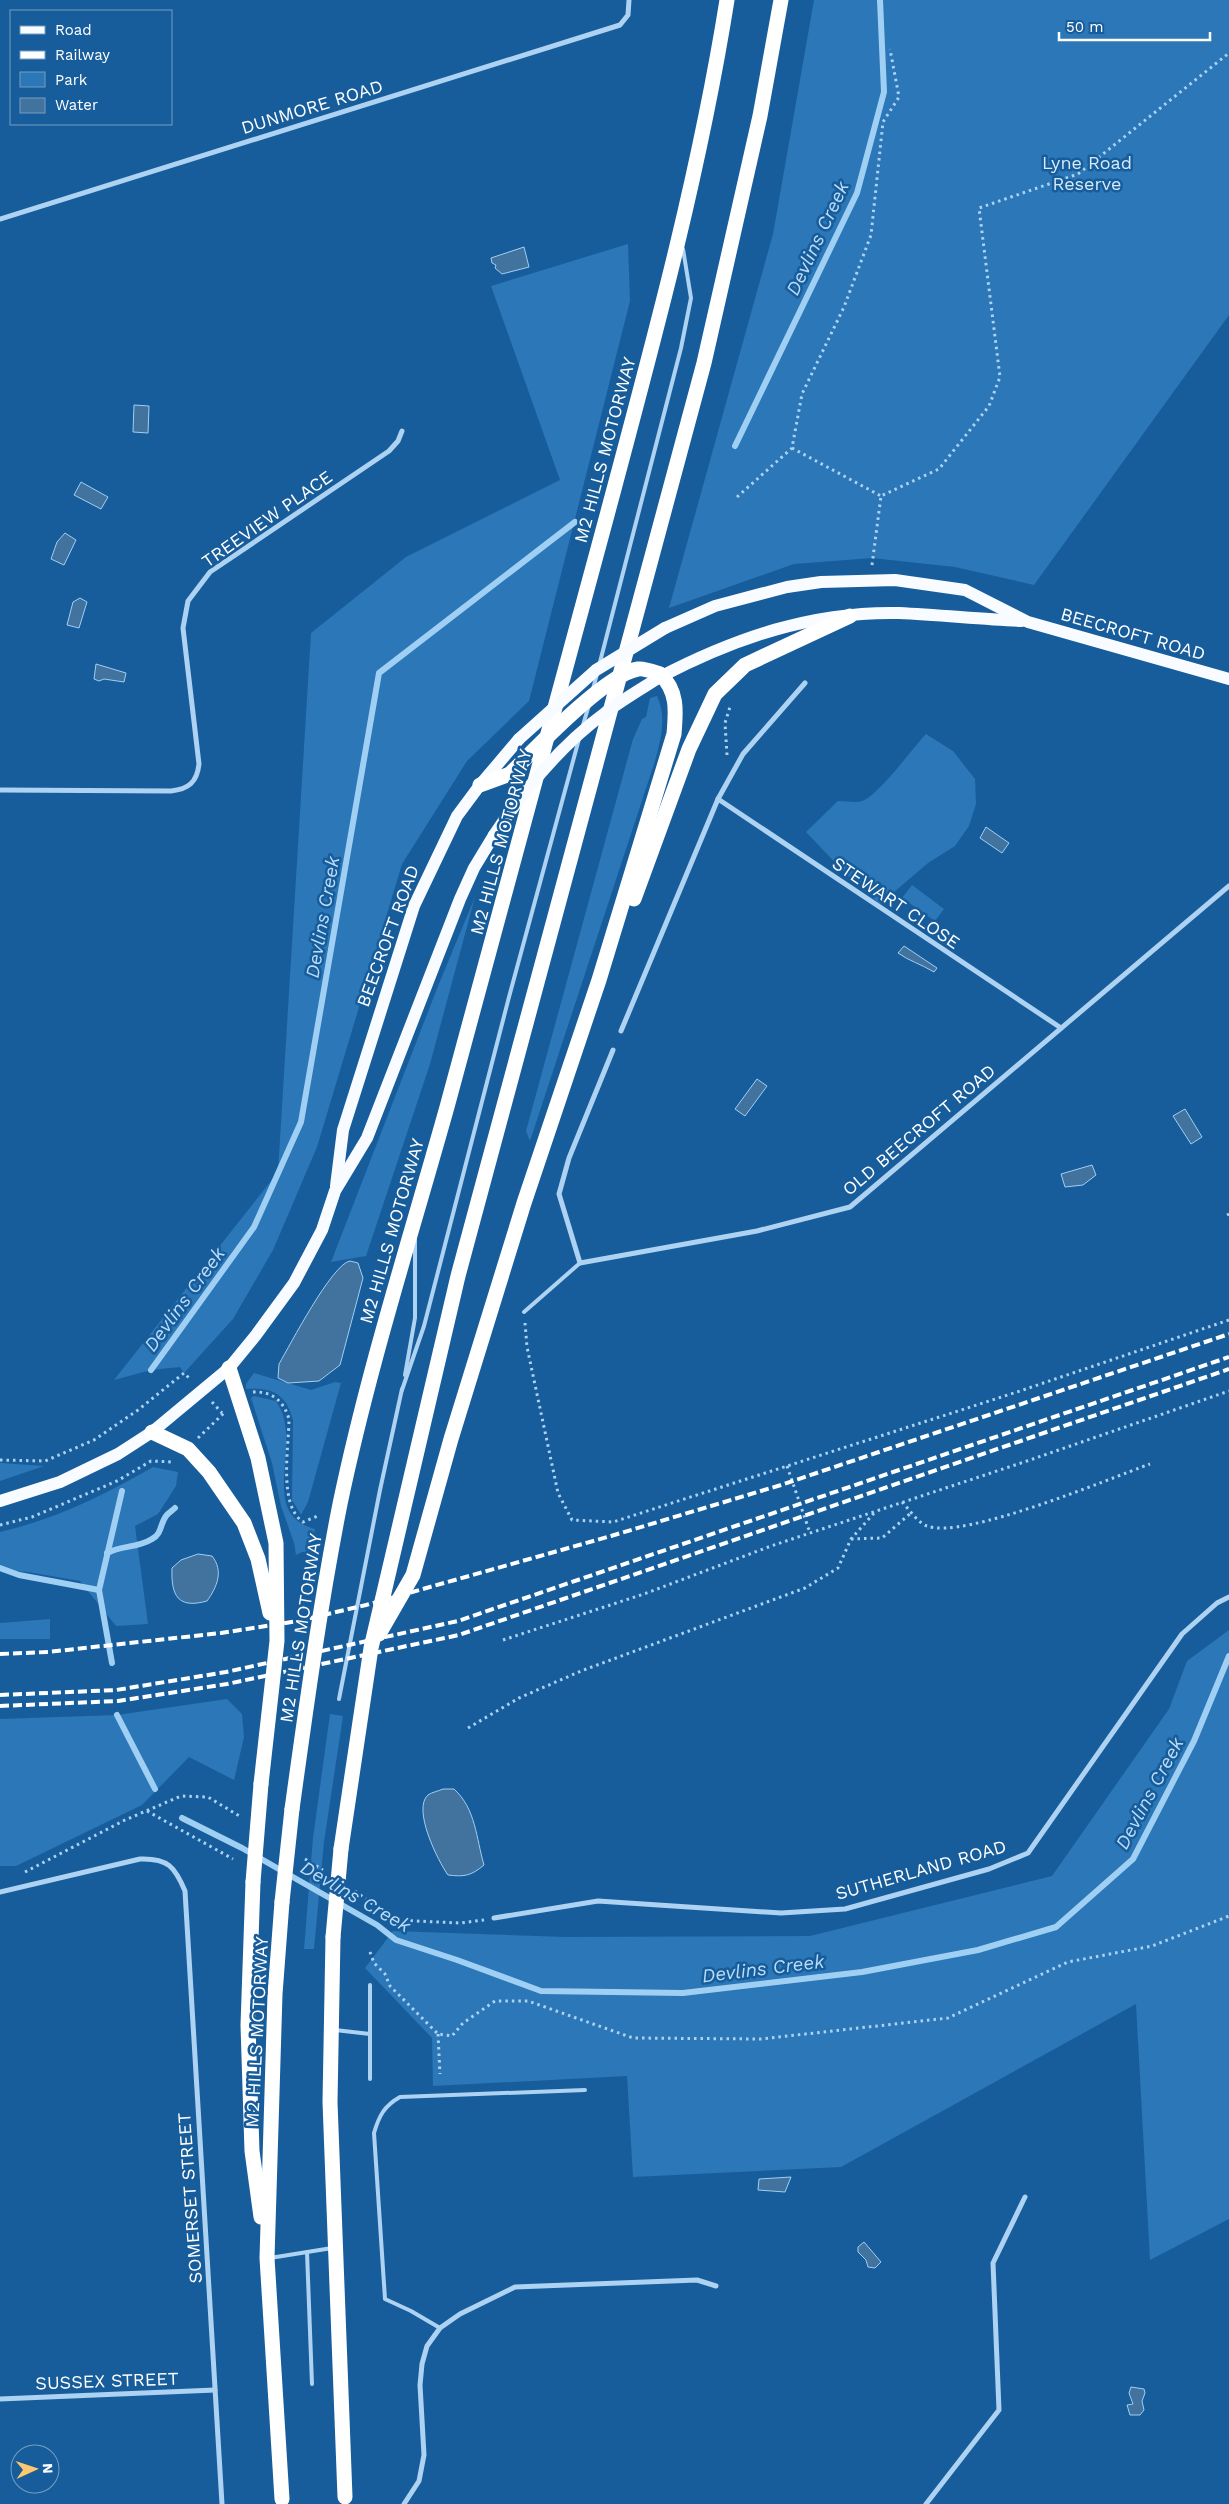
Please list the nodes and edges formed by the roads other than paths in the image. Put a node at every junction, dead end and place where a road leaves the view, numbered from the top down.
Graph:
1 (629, 0) edge
2 (727, 0) edge
3 (781, 0) edge
4 (0, 219) edge
5 (680, 235) junction
6 (402, 431) dead end
7 (850, 616) junction
8 (1028, 622) junction
9 (661, 675) junction
10 (1229, 679) edge
11 (805, 684) dead end
12 (480, 785) junction
13 (0, 790) edge
14 (718, 799) junction
15 (1229, 886) edge
16 (599, 980) junction
17 (1061, 1028) junction
18 (621, 1031) dead end
19 (613, 1050) dead end
20 (335, 1191) junction
21 (415, 1215) junction
22 (580, 1263) junction
23 (524, 1312) road end
24 (229, 1368) junction
25 (402, 1390) junction
26 (152, 1432) junction
27 (0, 1501) edge
28 (1229, 1597) edge
29 (277, 1641) junction
30 (371, 1648) junction
31 (339, 1699) dead end
32 (0, 1892) edge
33 (494, 1918) road end
34 (370, 1985) dead end
35 (330, 2030) junction
36 (370, 2034) junction
37 (370, 2079) dead end
38 (585, 2090) dead end
39 (1025, 2197) dead end
40 (336, 2247) junction
41 (307, 2252) junction
42 (267, 2258) junction
43 (716, 2286) dead end
44 (440, 2328) junction
45 (312, 2384) dead end
46 (215, 2390) junction
47 (0, 2399) edge
48 (345, 2497) dead end
49 (282, 2499) dead end
50 (222, 2504) edge
51 (404, 2504) edge
52 (926, 2504) edge

1 - 4 street, DUNMORE ROAD
2 - 5 highway, M2 HILLS MOTORWAY
3 - 30 highway
5 - 21 highway, M2 HILLS MOTORWAY
5 - 25 lane
6 - 13 street, TREEVIEW PLACE
7 - 8 main road, BEECROFT ROAD
7 - 9 main road, BEECROFT ROAD
7 - 16 highway
8 - 10 main road, BEECROFT ROAD
8 - 12 main road, BEECROFT ROAD, bridge
9 - 12 highway, bridge
9 - 16 highway
9 - 20 main road, BEECROFT ROAD, bridge
11 - 14 street
12 - 20 main road, BEECROFT ROAD
14 - 17 street, STEWART CLOSE
14 - 18 street
15 - 17 street, OLD BEECROFT ROAD
16 - 30 highway
17 - 22 street, OLD BEECROFT ROAD
19 - 22 street
20 - 24 main road, BEECROFT ROAD
21 - 25 lane
21 - 42 highway, M2 HILLS MOTORWAY, bridge
22 - 23 lane
24 - 26 main road, BEECROFT ROAD
24 - 29 highway
25 - 31 lane
26 - 27 main road, BEECROFT ROAD
26 - 29 highway
28 - 33 street, SUTHERLAND ROAD
29 - 42 highway, bridge
30 - 35 highway, bridge
32 - 46 street, SOMERSET STREET
34 - 36 lane
35 - 36 lane
35 - 40 highway
36 - 37 lane
38 - 44 lane
39 - 52 street
40 - 41 lane
40 - 48 highway
41 - 42 lane
41 - 45 lane
42 - 49 highway, M2 HILLS MOTORWAY
43 - 44 street
44 - 51 street
46 - 47 street, SUSSEX STREET
46 - 50 street, SOMERSET STREET

